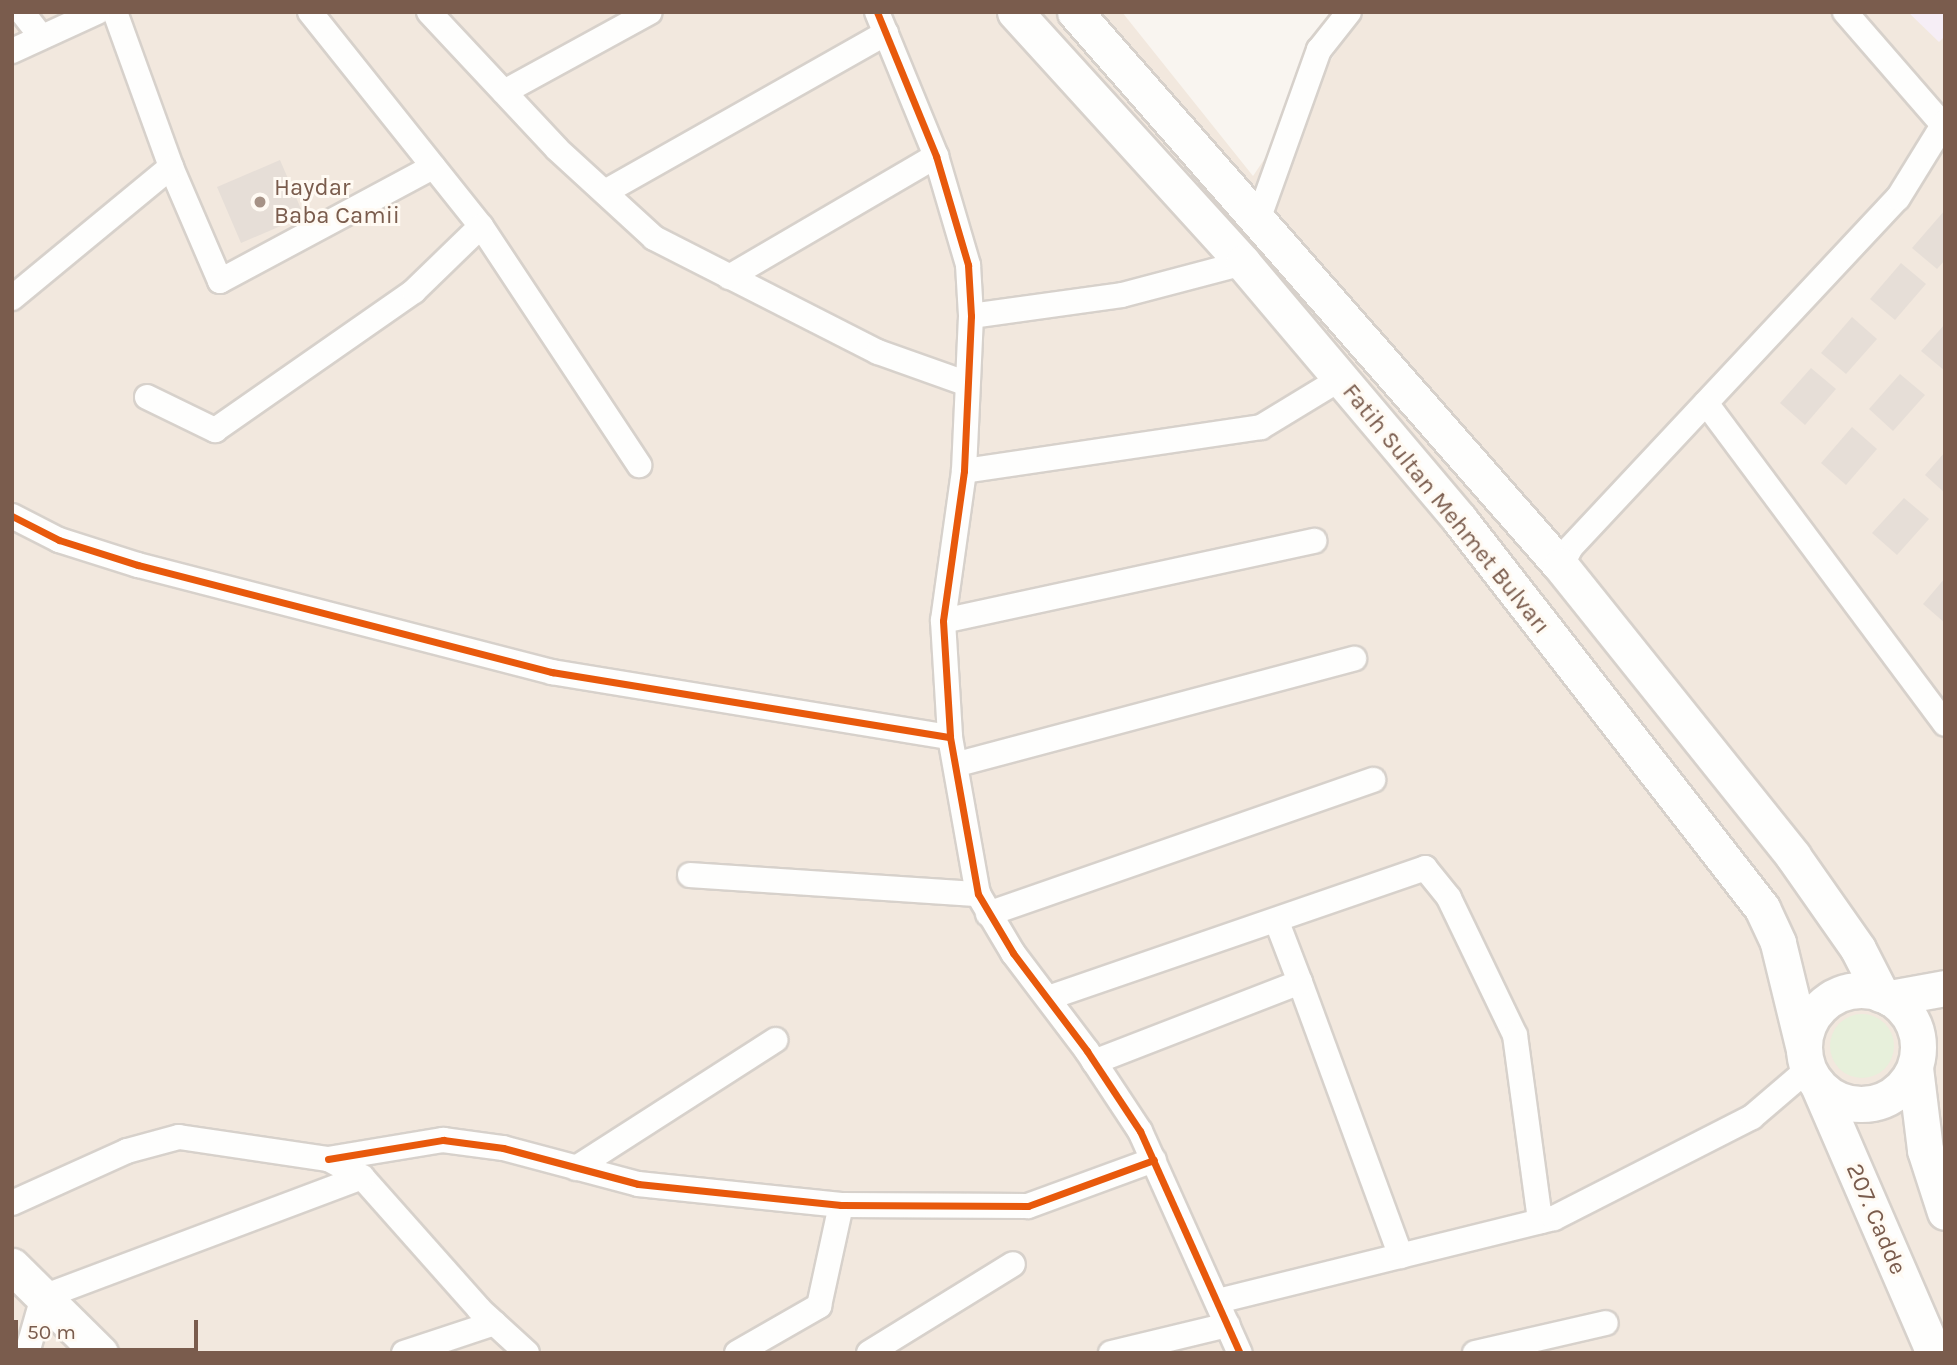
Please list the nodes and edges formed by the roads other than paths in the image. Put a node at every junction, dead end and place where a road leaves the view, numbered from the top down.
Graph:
1 (22, 12) edge
2 (97, 12) edge
3 (115, 12) edge
4 (310, 12) edge
5 (429, 12) edge
6 (650, 12) edge
7 (1015, 12) edge
8 (1075, 12) edge
9 (1349, 12) edge
10 (1845, 12) edge
11 (881, 23) edge
12 (40, 35) junction
13 (12, 51) edge
14 (504, 92) junction
15 (1944, 125) edge
16 (936, 156) junction
17 (171, 167) junction
18 (433, 167) junction
19 (605, 192) junction
20 (1258, 220) junction
21 (481, 226) junction
22 (1243, 263) junction
23 (729, 277) junction
24 (12, 298) edge
25 (971, 316) junction
26 (1340, 379) junction
27 (965, 383) junction
28 (148, 397) dead end
29 (1706, 403) junction
30 (639, 465) dead end
31 (964, 471) junction
32 (12, 516) edge
33 (1314, 541) dead end
34 (1561, 566) junction
35 (943, 621) junction
36 (1353, 659) dead end
37 (1945, 724) edge
38 (950, 737) junction
39 (958, 764) junction
40 (1373, 780) dead end
41 (690, 875) dead end
42 (983, 904) junction
43 (1278, 922) junction
44 (1300, 982) junction
45 (1945, 988) edge
46 (1886, 996) junction
47 (1048, 998) junction
48 (775, 1040) dead end
49 (1926, 1055) edge
50 (1094, 1062) junction
51 (1810, 1068) junction
52 (328, 1160) junction
53 (1154, 1160) junction
54 (576, 1168) junction
55 (362, 1177) junction
56 (12, 1203) edge
57 (841, 1205) junction
58 (1945, 1212) edge
59 (1540, 1222) junction
60 (1401, 1256) junction
61 (1013, 1264) dead end
62 (12, 1266) edge
63 (43, 1297) junction
64 (1218, 1301) junction
65 (1606, 1322) dead end
66 (494, 1323) junction
67 (1228, 1325) junction
68 (27, 1353) edge
69 (100, 1353) edge
70 (404, 1353) edge
71 (527, 1353) edge
72 (737, 1353) edge
73 (869, 1353) edge
74 (1111, 1353) edge
75 (1240, 1353) edge
76 (1475, 1353) edge
77 (1934, 1353) edge

1 - 12 street
2 - 12 street
3 - 17 street
4 - 18 street
5 - 14 street
6 - 14 street
7 - 22 main road, Fatih Sultan Mehmet Bulvarı
8 - 20 main road, Fatih Sultan Mehmet Bulvarı
9 - 20 street
10 - 15 street
11 - 16 street
11 - 19 street
12 - 13 street
14 - 19 street
15 - 29 street
16 - 23 street
16 - 25 street
17 - 18 street
17 - 24 street
18 - 21 street
19 - 23 street
20 - 34 main road, Fatih Sultan Mehmet Bulvarı
21 - 28 street
21 - 30 street
22 - 25 street
22 - 26 main road, Fatih Sultan Mehmet Bulvarı
23 - 27 street
25 - 27 street
26 - 31 street
26 - 51 main road, Fatih Sultan Mehmet Bulvarı
27 - 31 street
29 - 34 street
29 - 37 street
31 - 35 street
32 - 38 street
33 - 35 street
34 - 46 main road, Fatih Sultan Mehmet Bulvarı
35 - 38 street
36 - 39 street
38 - 39 street
39 - 42 street
40 - 42 street
41 - 42 street
42 - 47 street
43 - 44 street
43 - 47 street
43 - 59 street
44 - 50 street
44 - 60 street
45 - 46 main road
46 - 49 main road
46 - 51 main road
47 - 50 street
48 - 54 street
49 - 51 main road
49 - 58 main road
50 - 53 street
51 - 59 street
51 - 77 main road, 207. Cadde
52 - 54 street
52 - 55 street
52 - 56 street
53 - 57 street
53 - 64 street
54 - 57 street
55 - 63 street
55 - 66 street
57 - 72 street
59 - 60 street
60 - 64 street
61 - 73 street
62 - 63 main road
63 - 68 street
63 - 69 main road
64 - 67 street
65 - 76 street
66 - 70 street
66 - 71 street
67 - 74 street
67 - 75 street

